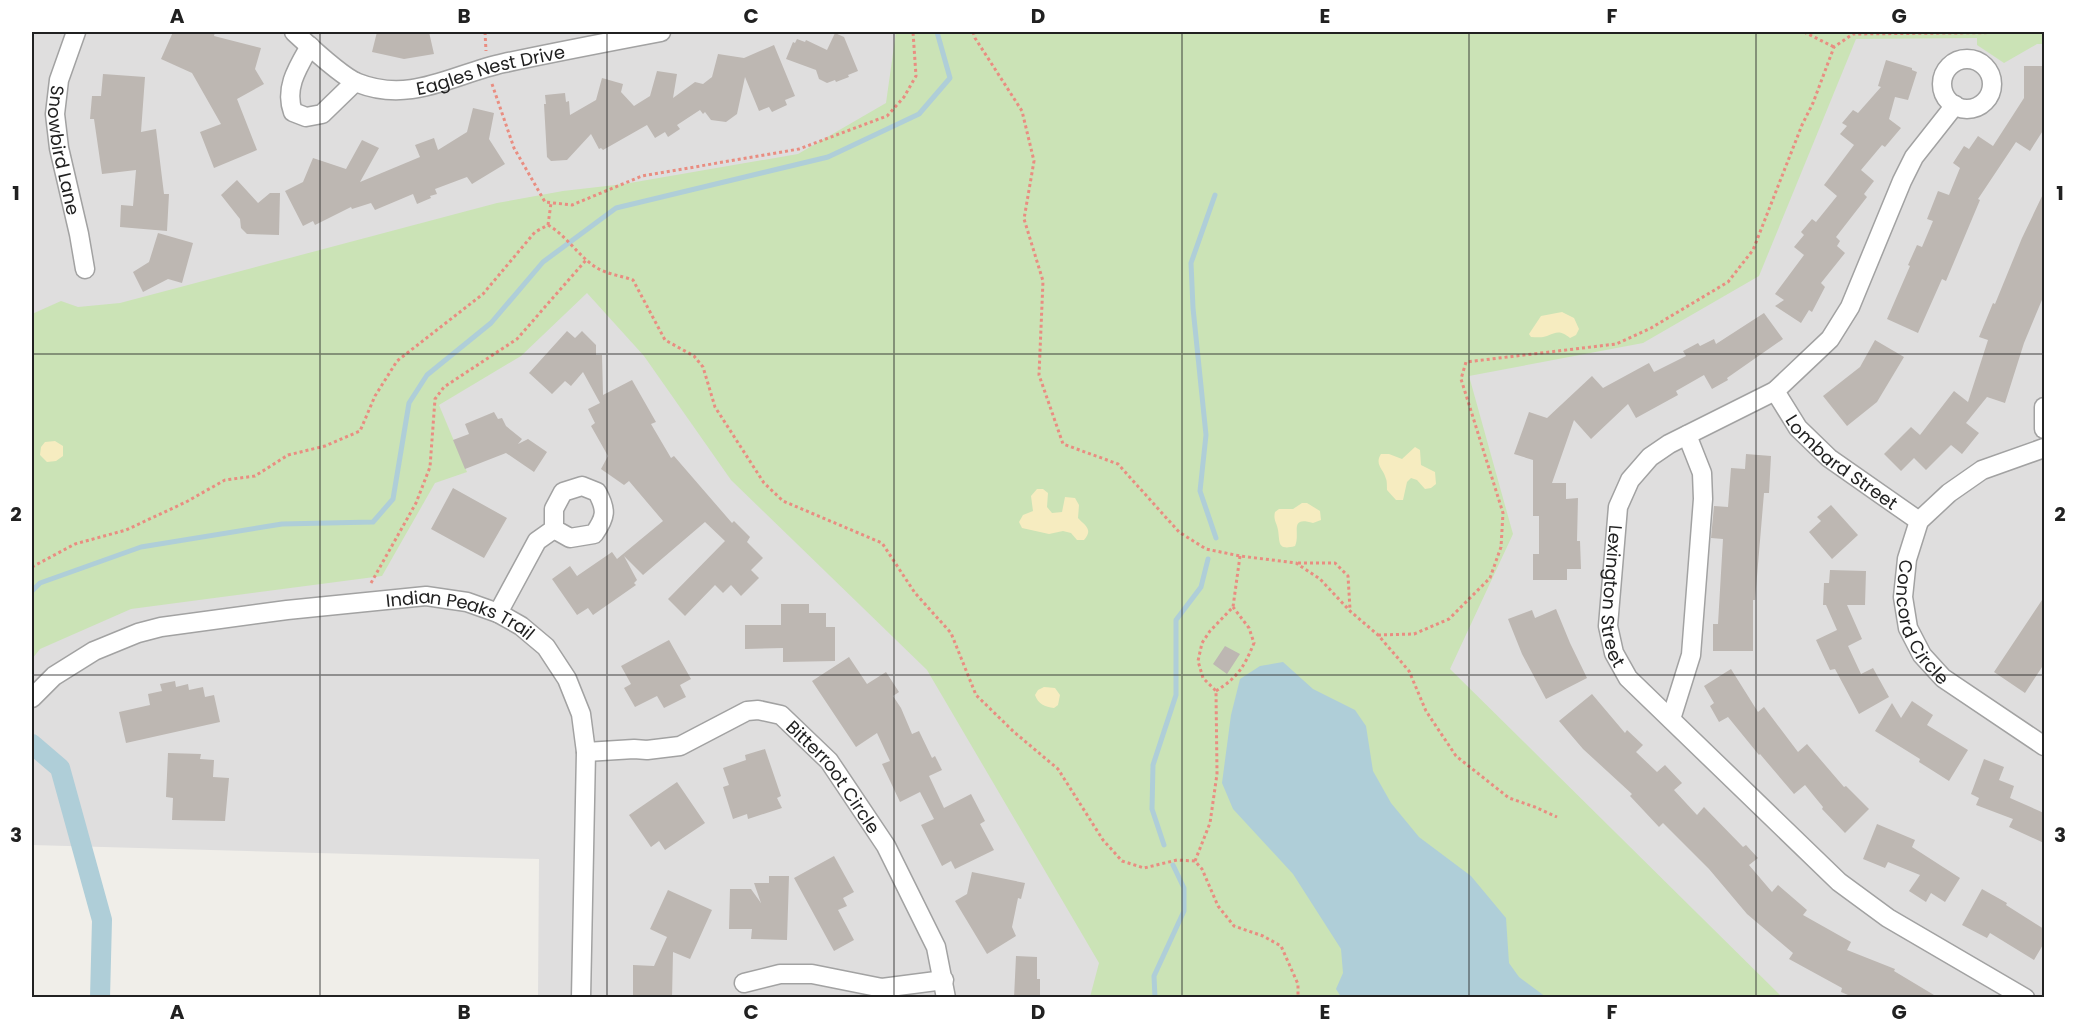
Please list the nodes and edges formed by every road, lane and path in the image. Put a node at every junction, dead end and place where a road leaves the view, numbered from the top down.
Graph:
1 (76, 32) edge
2 (294, 32) edge
3 (485, 32) edge
4 (661, 32) edge
5 (913, 32) edge
6 (973, 32) edge
7 (1804, 32) edge
8 (2044, 32) edge
9 (310, 46) junction
10 (1834, 47) junction
11 (488, 67) junction
12 (355, 82) junction
13 (1955, 105) dead end
14 (551, 203) junction
15 (548, 225) junction
16 (586, 260) junction
17 (85, 269) dead end
18 (1775, 391) junction
19 (2044, 407) edge
20 (2044, 429) edge
21 (1688, 435) junction
22 (2044, 448) edge
23 (1919, 521) junction
24 (554, 529) dead end
25 (1240, 556) junction
26 (1296, 562) junction
27 (32, 567) edge
28 (371, 583) dead end
29 (1233, 607) junction
30 (1350, 610) junction
31 (498, 613) junction
32 (1378, 634) junction
33 (1215, 691) junction
34 (32, 698) edge
35 (1671, 719) junction
36 (2044, 746) edge
37 (586, 752) junction
38 (1557, 817) dead end
39 (1195, 861) junction
40 (744, 983) dead end
41 (945, 989) edge
42 (581, 998) edge
43 (1298, 998) edge
44 (2025, 998) edge

1 - 17 street, Snowbird Lane
2 - 9 street, Eagles Nest Drive
3 - 11 path
4 - 11 street, Eagles Nest Drive
5 - 14 path
6 - 25 path
7 - 10 path
8 - 10 path
9 - 12 street, Eagles Nest Drive
9 - 12 street
10 - 32 path
11 - 12 street, Eagles Nest Drive
11 - 14 path
13 - 18 street, Lexington Street
14 - 15 path
15 - 16 path
15 - 27 path
16 - 28 path
16 - 39 path
18 - 21 street, Lexington Street
18 - 23 street, Lombard Street
19 - 20 street
21 - 35 street
21 - 35 street, Lexington Street
22 - 23 street, Concord Circle
23 - 36 street, Concord Circle
24 - 31 street
25 - 26 path
25 - 29 path
26 - 30 path
26 - 30 path
29 - 33 path
29 - 33 path
30 - 32 path
31 - 34 street, Indian Peaks Trail
31 - 37 street, Indian Peaks Trail
32 - 38 path
33 - 39 path
35 - 44 street, Lexington Street
37 - 41 street, Bitterroot Circle
37 - 42 street, Indian Peaks Trail
39 - 43 path
40 - 41 street

